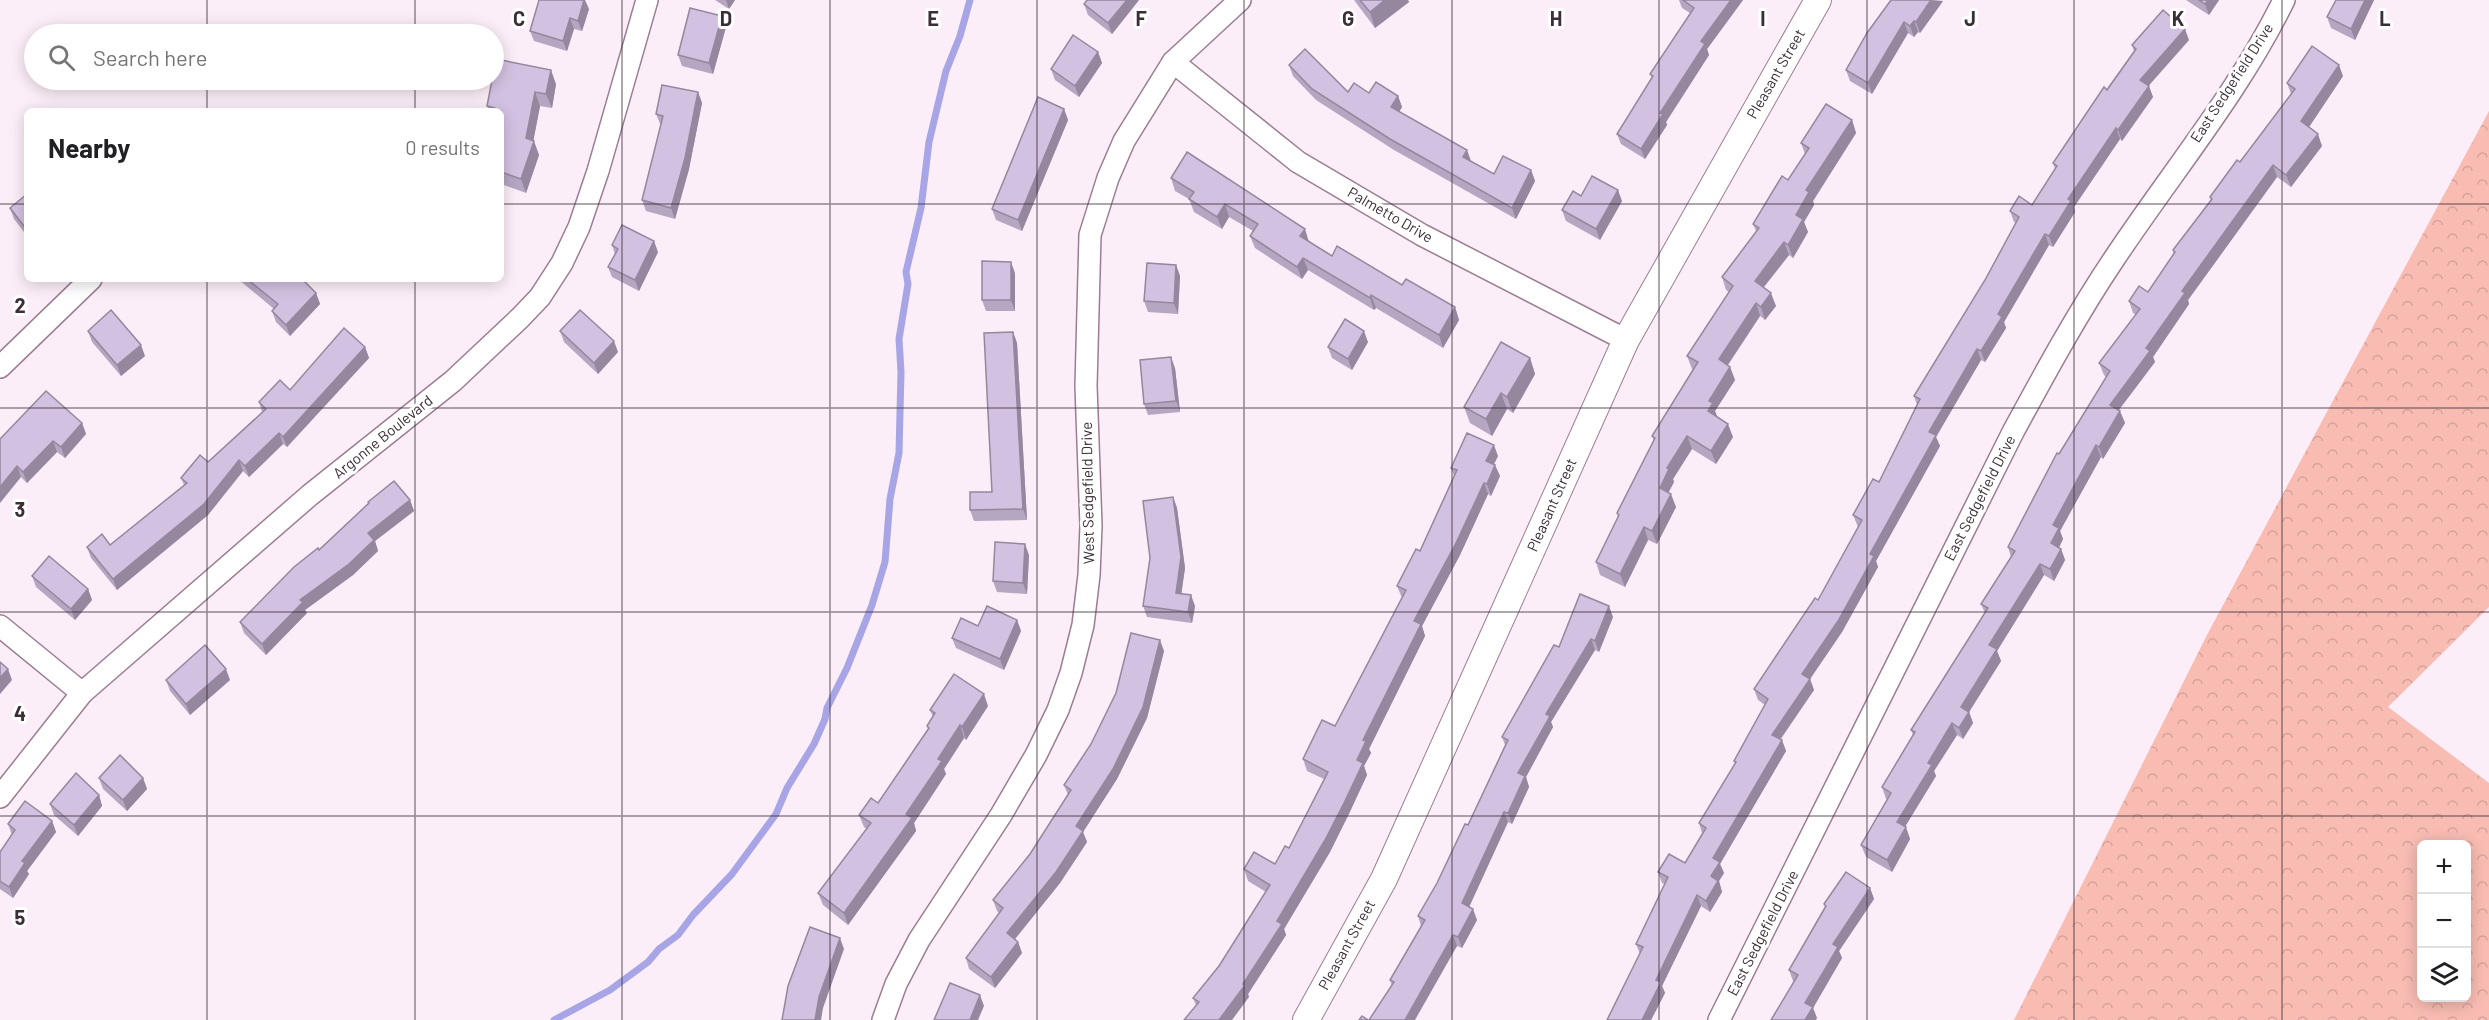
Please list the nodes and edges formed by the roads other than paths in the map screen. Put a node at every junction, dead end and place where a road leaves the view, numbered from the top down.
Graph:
1 (647, 0) edge
2 (1240, 0) edge
3 (1818, 0) edge
4 (2284, 0) edge
5 (1173, 62) junction
6 (89, 282) edge
7 (1626, 340) junction
8 (0, 367) edge
9 (0, 626) edge
10 (82, 693) junction
11 (0, 797) edge
12 (883, 1020) edge
13 (1306, 1020) edge
14 (1719, 1020) edge

1 - 10 street, Argonne Boulevard
2 - 5 street, West Sedgefield Drive
3 - 7 street, Pleasant Street
4 - 14 street, East Sedgefield Drive
5 - 7 street, Palmetto Drive
5 - 12 street, West Sedgefield Drive
6 - 8 street
7 - 13 street, Pleasant Street
9 - 10 street
10 - 11 street, Argonne Boulevard

